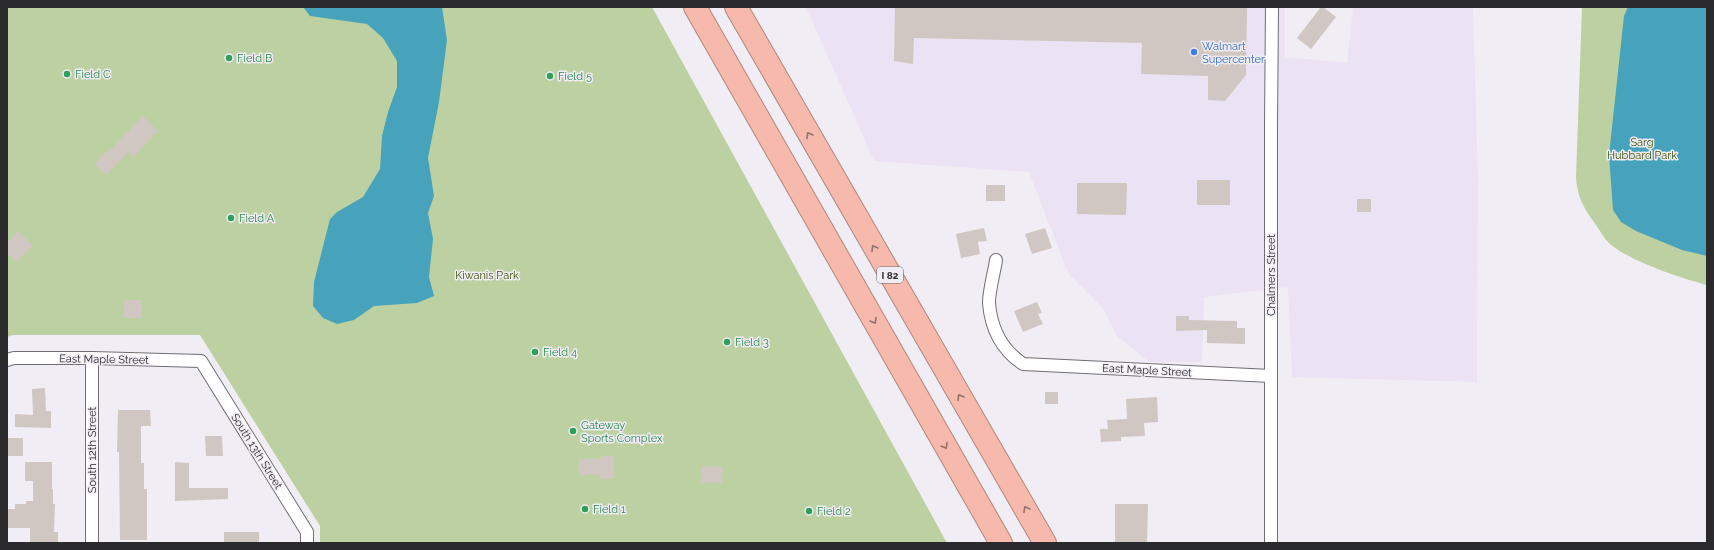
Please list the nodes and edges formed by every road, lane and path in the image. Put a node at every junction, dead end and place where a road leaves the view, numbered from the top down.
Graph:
1 (678, 7) edge
2 (695, 7) edge
3 (736, 7) edge
4 (743, 7) edge
5 (1272, 7) edge
6 (766, 62) junction
7 (996, 260) dead end
8 (861, 299) junction
9 (92, 358) junction
10 (7, 360) edge
11 (201, 361) joint
12 (1271, 376) junction
13 (92, 543) edge
14 (307, 543) edge
15 (1001, 543) edge
16 (1045, 543) edge
17 (1271, 543) edge

1 - 8 highway
2 - 8 highway
3 - 6 highway, I 82
4 - 6 highway
5 - 12 street, Chalmers Street
16 -> 6 highway, I 82
7 - 12 street, East Maple Street
8 -> 15 highway
9 - 10 street, East Maple Street
9 - 11 street, East Maple Street
9 - 13 street, South 12th Street
11 - 14 street, South 13th Street
12 - 17 street, Chalmers Street

